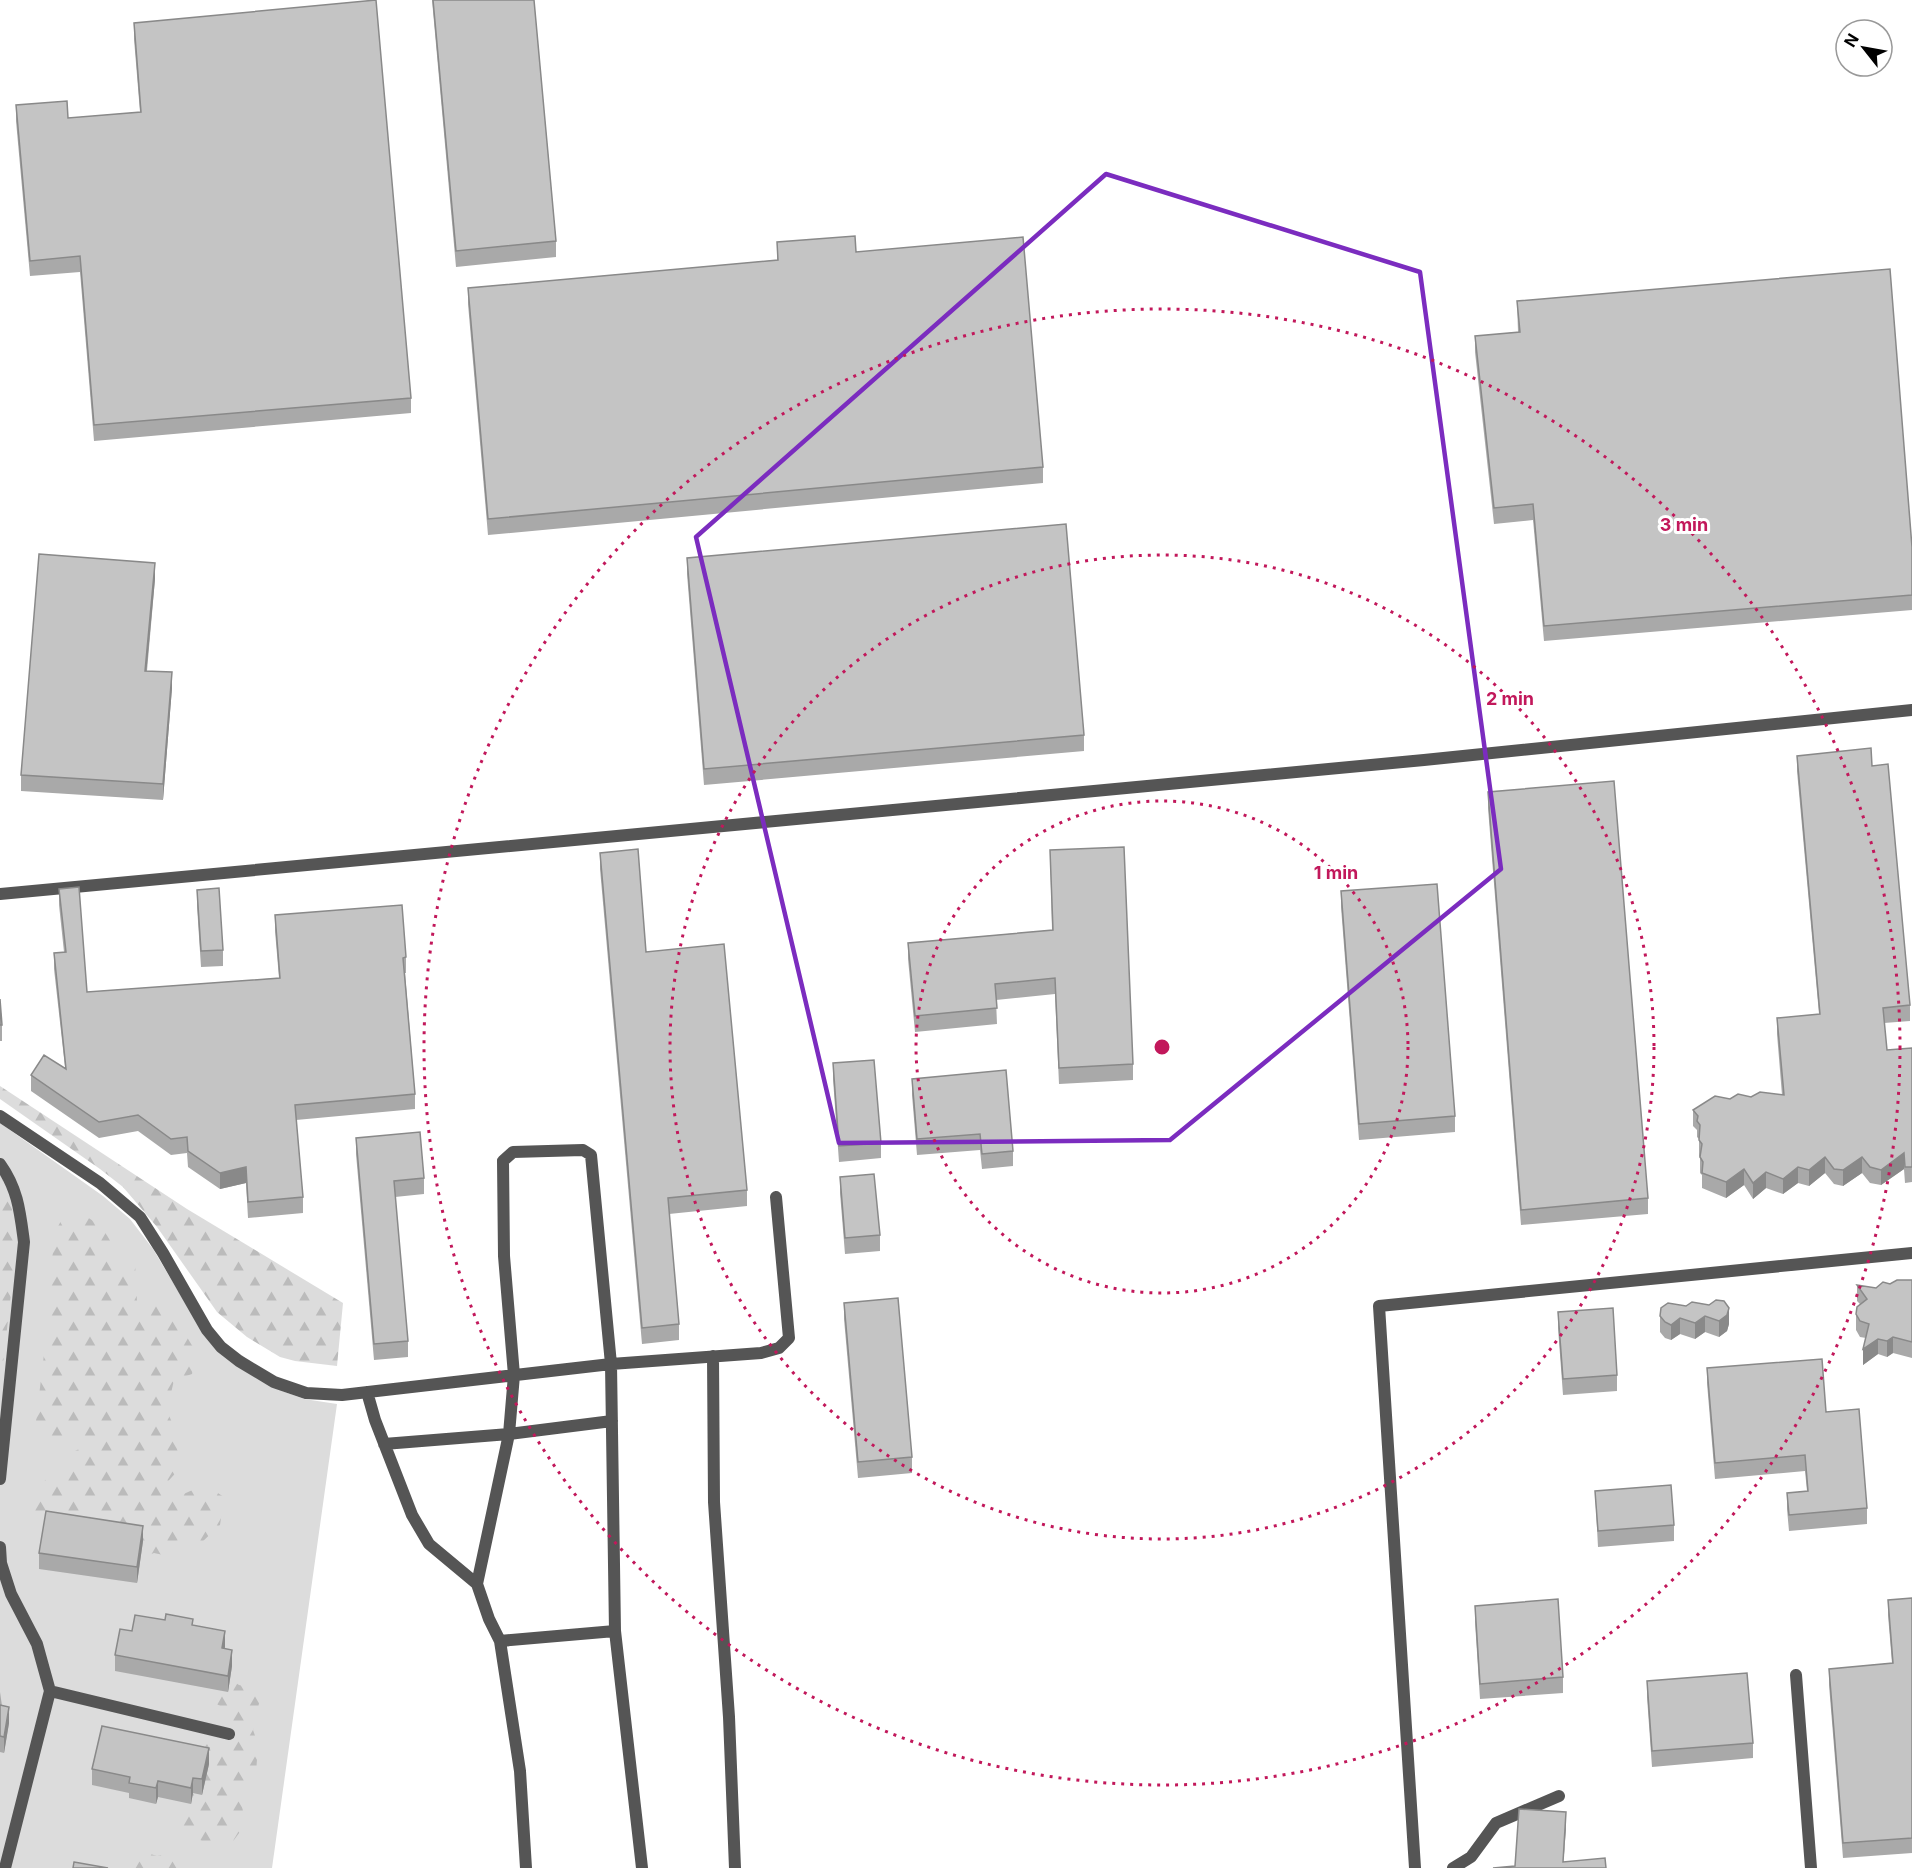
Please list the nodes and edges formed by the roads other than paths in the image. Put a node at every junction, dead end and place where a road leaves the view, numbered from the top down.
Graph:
1 (1912, 710) edge
2 (0, 894) edge
3 (0, 1116) edge
4 (0, 1164) edge
5 (776, 1197) dead end
6 (1912, 1253) edge
7 (713, 1356) junction
8 (611, 1364) junction
9 (514, 1375) junction
10 (367, 1392) junction
11 (612, 1421) junction
12 (509, 1434) junction
13 (384, 1444) junction
14 (0, 1479) edge
15 (0, 1547) edge
16 (477, 1584) junction
17 (615, 1631) junction
18 (500, 1641) junction
19 (1796, 1675) dead end
20 (50, 1691) junction
21 (229, 1734) dead end
22 (1559, 1796) dead end
23 (5, 1868) edge
24 (526, 1868) edge
25 (642, 1868) edge
26 (735, 1868) edge
27 (1415, 1868) edge
28 (1453, 1868) edge
29 (1811, 1868) edge

1 - 2 street
3 - 10 street
4 - 14 street
5 - 7 street
6 - 27 street
7 - 8 street
7 - 26 street
8 - 9 street
8 - 9 street
8 - 11 street
9 - 10 street
9 - 12 street
10 - 13 street
11 - 12 street
11 - 17 street
12 - 13 street
12 - 16 street
13 - 16 street
15 - 20 street
16 - 18 street
17 - 18 street
17 - 25 street
18 - 24 street
19 - 29 street
20 - 21 street
20 - 23 street
22 - 28 street

